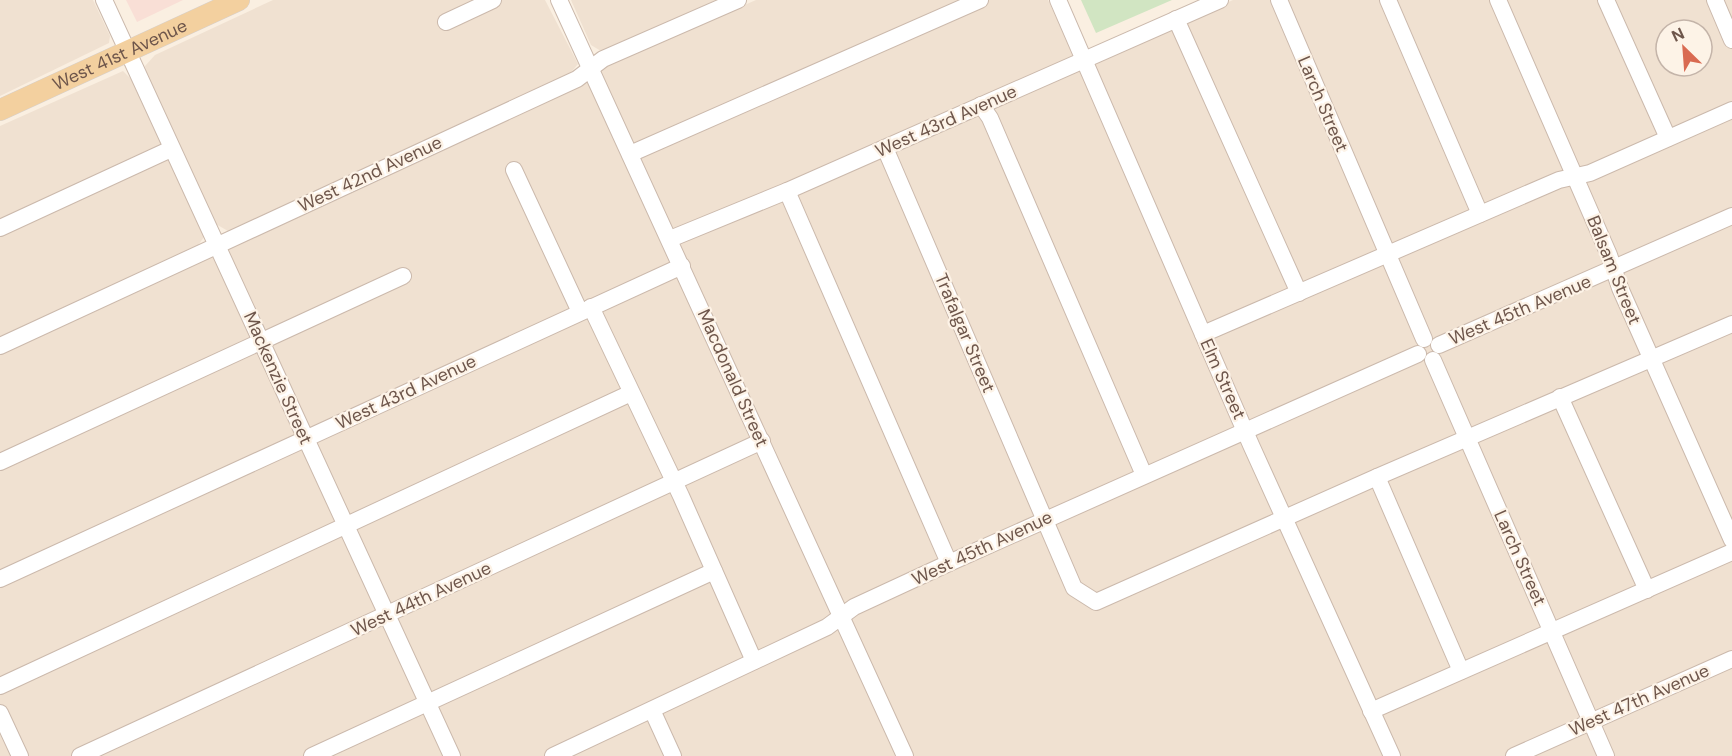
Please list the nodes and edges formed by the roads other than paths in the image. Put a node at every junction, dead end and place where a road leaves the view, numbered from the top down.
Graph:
1 (104, 0) edge
2 (239, 0) edge
3 (493, 0) edge
4 (560, 0) edge
5 (738, 0) edge
6 (980, 0) edge
7 (1058, 0) edge
8 (1220, 0) edge
9 (1279, 0) edge
10 (1388, 0) edge
11 (1498, 0) edge
12 (1606, 0) edge
13 (1715, 0) edge
14 (1176, 19) junction
15 (447, 22) dead end
16 (1732, 40) edge
17 (128, 51) junction
18 (1086, 60) junction
19 (590, 69) junction
20 (981, 105) junction
21 (0, 110) edge
22 (1732, 110) edge
23 (1668, 138) junction
24 (885, 148) junction
25 (171, 149) junction
26 (630, 154) junction
27 (514, 170) dead end
28 (1575, 176) junction
29 (787, 191) junction
30 (1480, 214) junction
31 (1732, 216) edge
32 (0, 228) edge
33 (670, 239) junction
34 (216, 246) junction
35 (1387, 256) junction
36 (682, 266) junction
37 (1613, 269) junction
38 (403, 276) dead end
39 (1299, 293) junction
40 (586, 310) junction
41 (1732, 324) edge
42 (1203, 334) junction
43 (262, 340) junction
44 (0, 346) edge
45 (1429, 350) junction
46 (1651, 358) junction
47 (631, 393) junction
48 (1560, 397) junction
49 (1245, 430) junction
50 (305, 438) junction
51 (1467, 438) junction
52 (762, 441) junction
53 (0, 462) edge
54 (1144, 475) junction
55 (1377, 477) junction
56 (674, 481) junction
57 (1285, 518) junction
58 (1046, 519) junction
59 (345, 526) junction
60 (1732, 540) edge
61 (1732, 552) edge
62 (949, 563) junction
63 (714, 571) junction
64 (0, 579) edge
65 (1647, 590) junction
66 (386, 615) junction
67 (840, 617) junction
68 (1552, 631) junction
69 (1732, 659) edge
70 (754, 661) junction
71 (1461, 671) junction
72 (0, 686) edge
73 (427, 703) junction
74 (652, 710) junction
75 (1371, 711) junction
76 (0, 713) edge
77 (1591, 722) junction
78 (561, 754) edge
79 (20, 756) edge
80 (80, 756) edge
81 (312, 756) edge
82 (452, 756) edge
83 (673, 756) edge
84 (905, 756) edge
85 (1392, 756) edge
86 (1514, 756) edge
87 (1606, 756) edge

1 - 17 street, Mackenzie Street
2 - 17 main road, West 41st Avenue
3 - 15 street
4 - 19 street, Macdonald Street
5 - 19 street, West 42nd Avenue
6 - 26 street
7 - 18 street, Elm Street
8 - 14 street, West 43rd Avenue
9 - 35 street, Larch Street
10 - 30 street
11 - 28 street, Balsam Street
12 - 23 street
13 - 16 street
14 - 18 street, West 43rd Avenue
14 - 39 street
17 - 21 main road, West 41st Avenue
17 - 25 street, Mackenzie Street
18 - 20 street, West 43rd Avenue
18 - 42 street, Elm Street
19 - 26 street, Macdonald Street
19 - 34 street, West 42nd Avenue
20 - 24 street, West 43rd Avenue
20 - 54 street
22 - 23 street
23 - 28 street
24 - 29 street, West 43rd Avenue
24 - 58 street, Trafalgar Street
25 - 32 street
25 - 34 street, Mackenzie Street
26 - 33 street, Macdonald Street
27 - 40 street
28 - 30 street
28 - 37 street, Balsam Street
29 - 33 street, West 43rd Avenue
29 - 62 street
30 - 35 street
31 - 37 street, West 45th Avenue
33 - 36 street, Macdonald Street
34 - 43 street, Mackenzie Street
34 - 44 street, West 42nd Avenue
35 - 39 street
35 - 45 street, Larch Street
36 - 40 street, West 43rd Avenue
36 - 52 street, Macdonald Street
37 - 45 street, West 45th Avenue
37 - 46 street, Balsam Street
38 - 43 street
39 - 42 street
40 - 47 street
40 - 50 street, West 43rd Avenue
41 - 46 street
42 - 49 street, Elm Street
43 - 50 street, Mackenzie Street
43 - 53 street
45 - 49 street, West 45th Avenue
45 - 51 street, Larch Street
46 - 48 street
46 - 60 street, Balsam Street
47 - 56 street
47 - 59 street
48 - 51 street
48 - 65 street
49 - 54 street, West 45th Avenue
49 - 57 street, Elm Street
50 - 59 street, Mackenzie Street
50 - 64 street, West 43rd Avenue
51 - 55 street
51 - 68 street, Larch Street
52 - 56 street, West 44th Avenue
52 - 67 street, Macdonald Street
54 - 58 street, West 45th Avenue
55 - 57 street
55 - 71 street
56 - 63 street
56 - 66 street, West 44th Avenue
57 - 58 street, Trafalgar Street
57 - 75 street, Elm Street
58 - 62 street, West 45th Avenue
59 - 66 street, Mackenzie Street
59 - 72 street
61 - 65 street
62 - 67 street, West 45th Avenue
63 - 70 street
63 - 73 street
65 - 68 street
66 - 73 street, Mackenzie Street
66 - 80 street, West 44th Avenue
67 - 70 street, West 45th Avenue
67 - 84 street, Macdonald Street
68 - 71 street
68 - 77 street, Larch Street
69 - 77 street, West 47th Avenue
70 - 74 street, West 45th Avenue
71 - 75 street
73 - 81 street
73 - 82 street, Mackenzie Street
74 - 78 street, West 45th Avenue
74 - 83 street
75 - 85 street, Elm Street
76 - 79 street
77 - 86 street, West 47th Avenue
77 - 87 street, Larch Street

